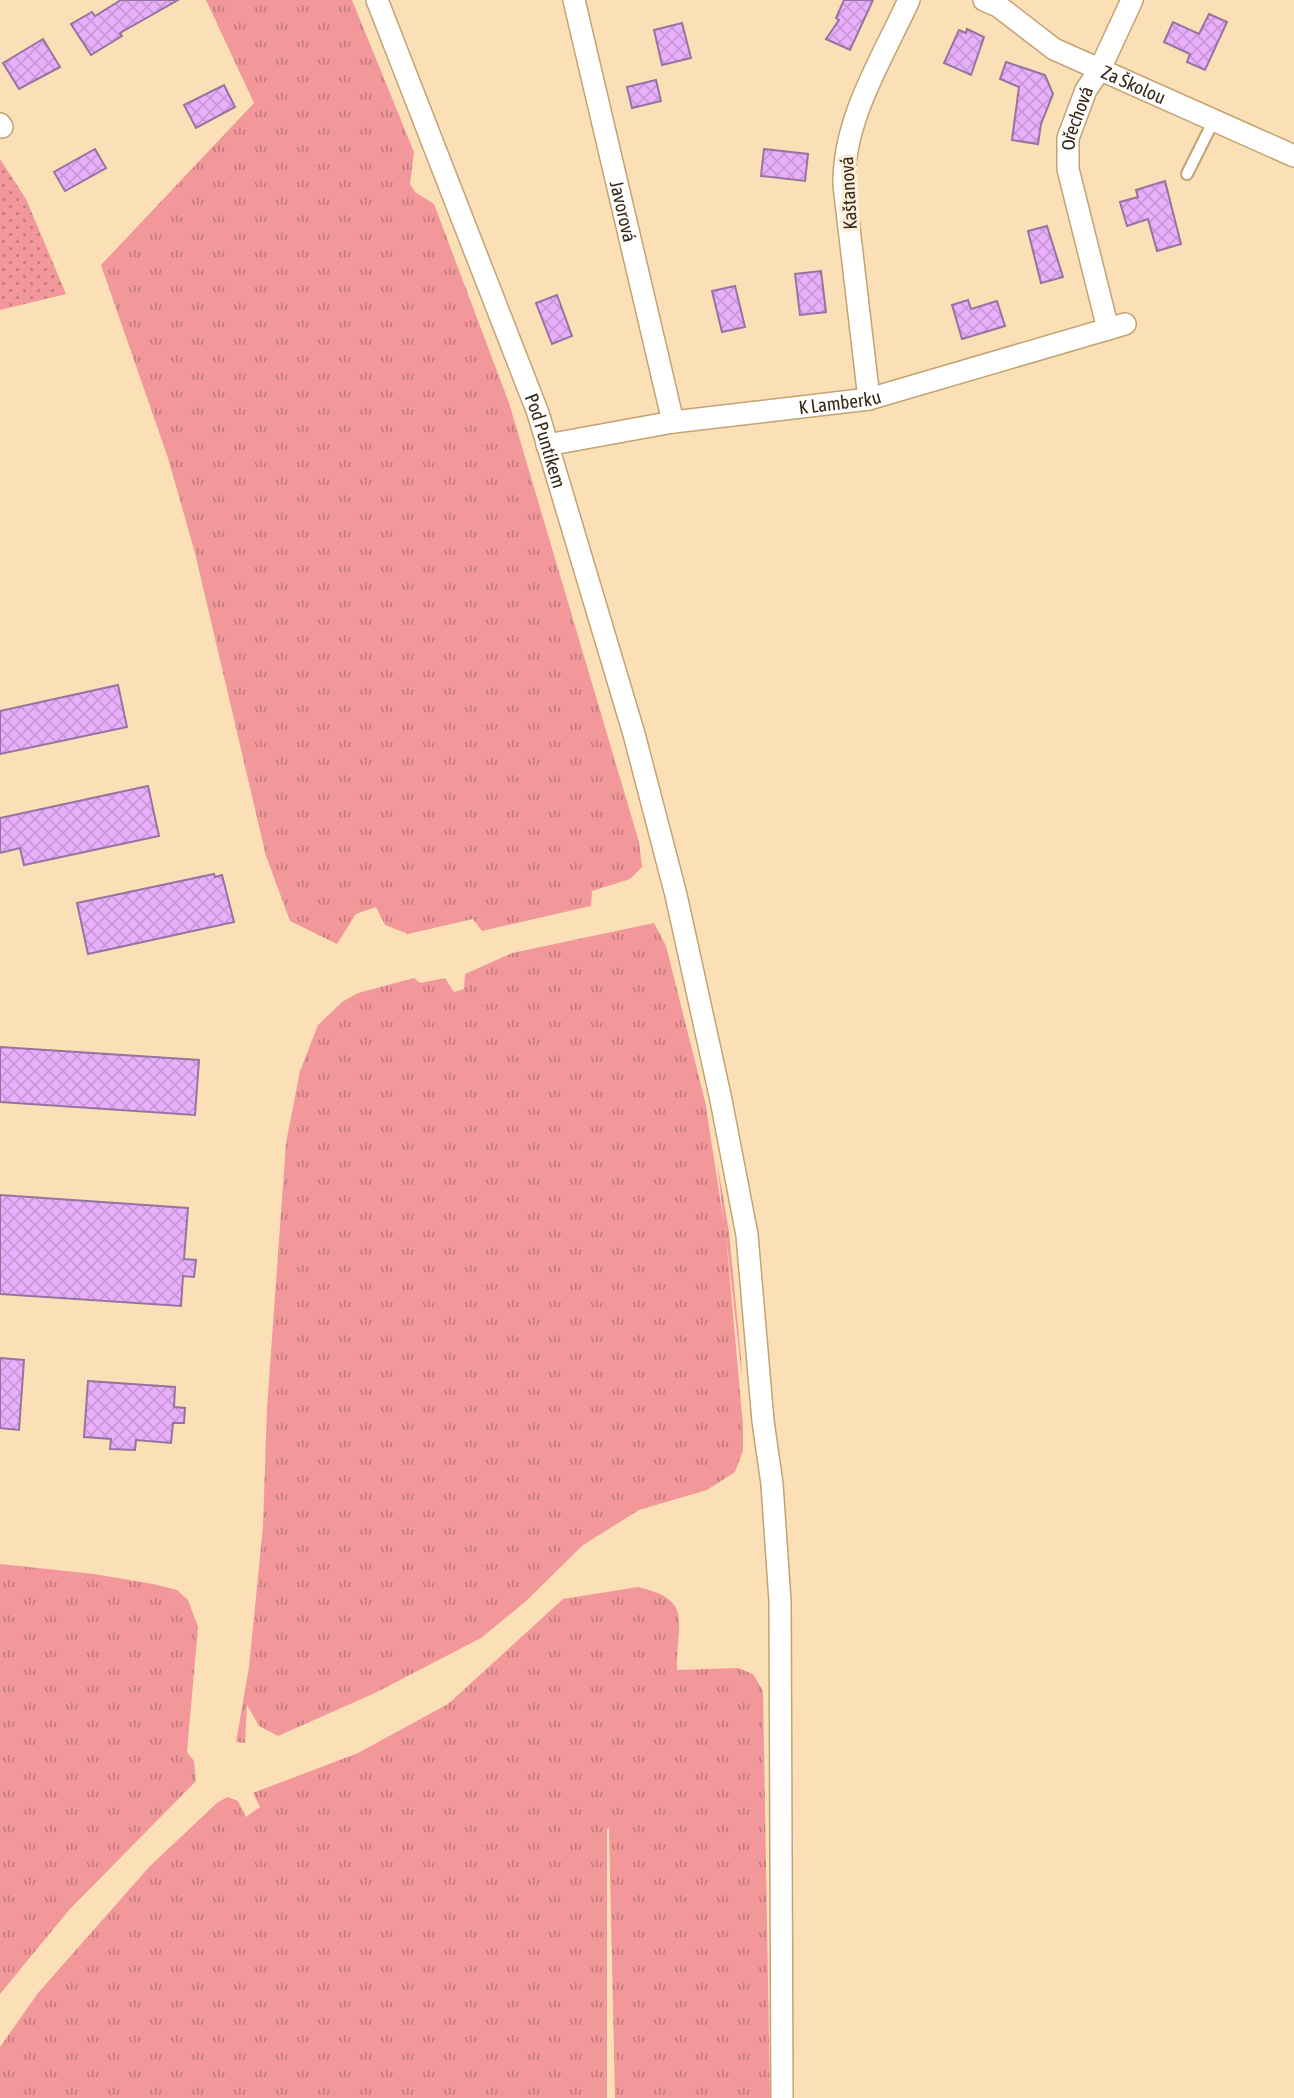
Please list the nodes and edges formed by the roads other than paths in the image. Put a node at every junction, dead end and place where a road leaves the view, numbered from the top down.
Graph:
1 (377, 0) edge
2 (574, 0) edge
3 (909, 0) edge
4 (984, 0) edge
5 (1132, 0) edge
6 (1100, 69) junction
7 (1214, 121) junction
8 (1294, 156) edge
9 (1187, 174) dead end
10 (1117, 326) joint
11 (869, 399) junction
12 (673, 422) junction
13 (547, 445) junction
14 (782, 2098) edge

1 - 13 street, Pod Puntíkem
2 - 12 street, Javorová
3 - 11 street, Kaštanová
4 - 6 street, Za Školou
5 - 6 street, Ořechová
6 - 7 street, Za Školou
6 - 10 street, Ořechová
7 - 8 street, Za Školou
7 - 9 lane
10 - 11 street, K Lamberku
11 - 12 street, K Lamberku
12 - 13 street, K Lamberku
13 - 14 street, Pod Puntíkem

